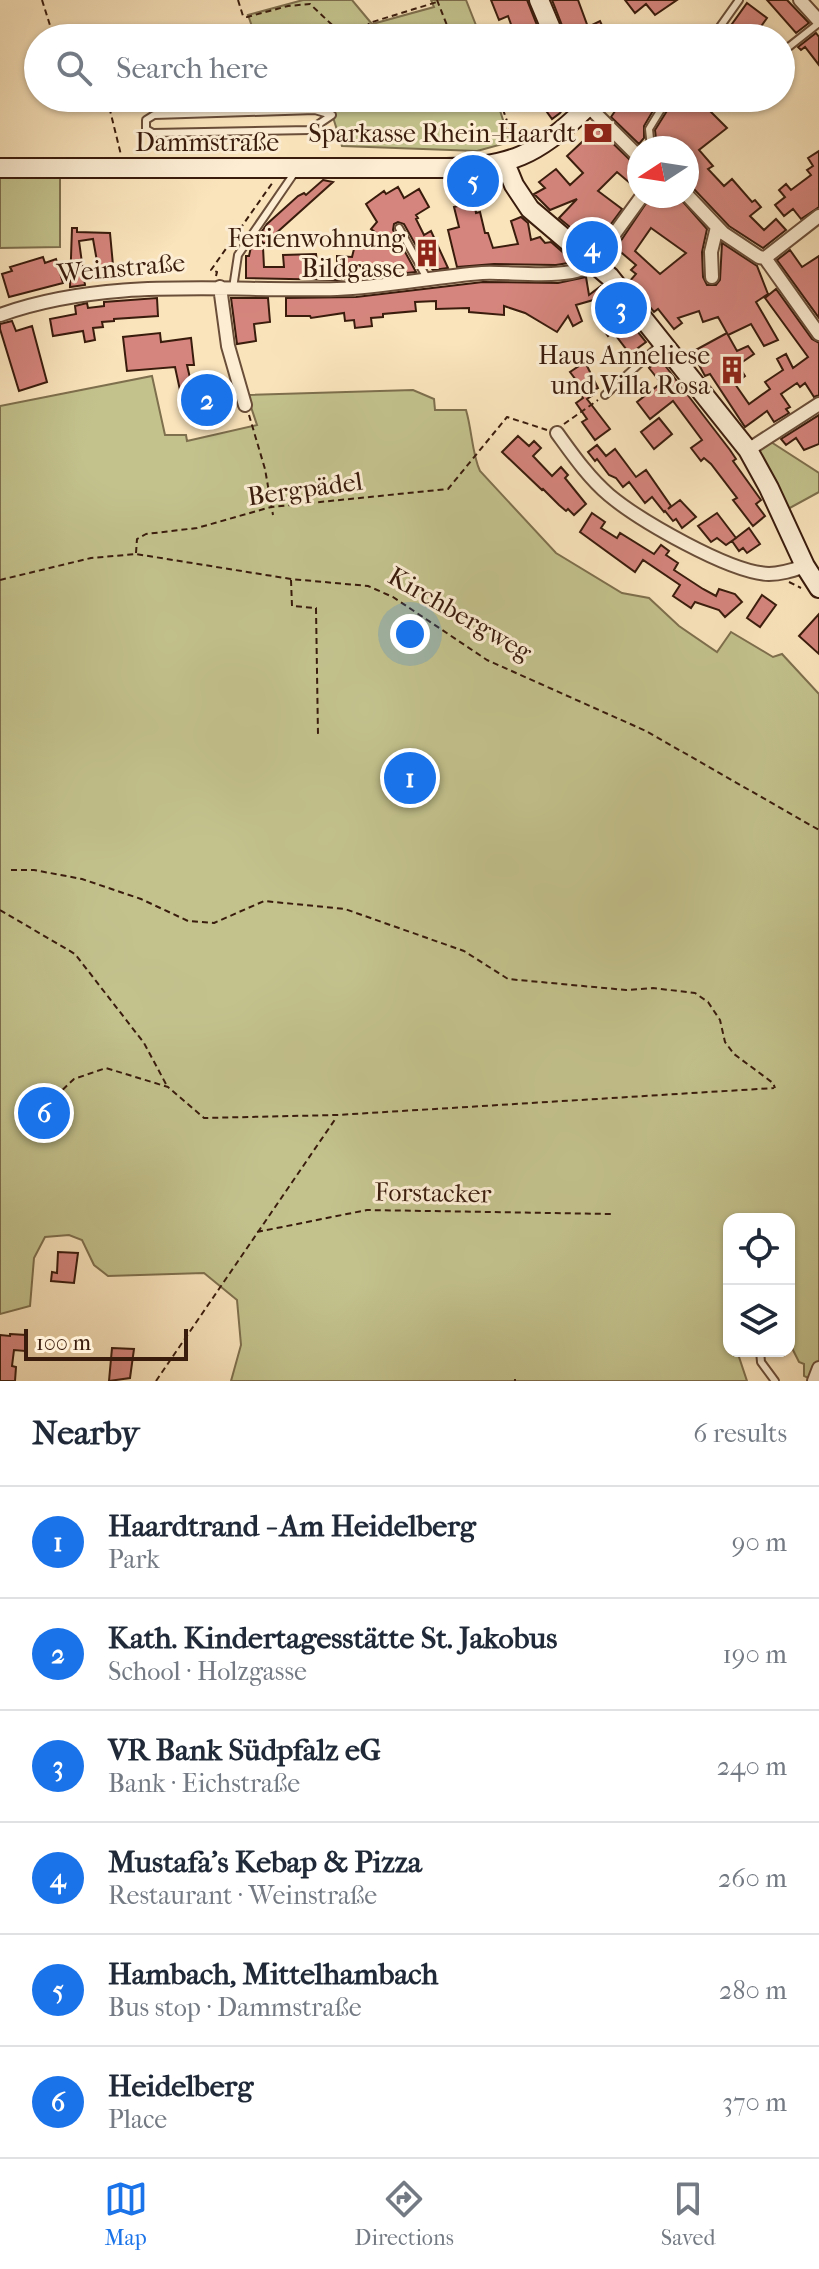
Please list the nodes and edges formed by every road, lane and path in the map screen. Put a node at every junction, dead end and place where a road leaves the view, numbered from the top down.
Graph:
1 (42, 0) edge
2 (238, 0) edge
3 (539, 0) edge
4 (739, 0) edge
5 (800, 0) edge
6 (437, 1) edge
7 (819, 22) edge
8 (50, 24) edge
9 (331, 24) edge
10 (369, 24) edge
11 (446, 24) edge
12 (549, 24) edge
13 (722, 24) edge
14 (795, 42) edge
15 (110, 112) edge
16 (251, 112) edge
17 (322, 112) edge
18 (334, 112) edge
19 (504, 112) edge
20 (581, 112) edge
21 (594, 112) edge
22 (659, 112) edge
23 (332, 115) junction
24 (650, 136) edge
25 (627, 145) edge
26 (523, 156) junction
27 (505, 163) junction
28 (0, 168) edge
29 (123, 168) junction
30 (290, 168) junction
31 (633, 208) edge
32 (699, 208) edge
33 (819, 216) edge
34 (717, 227) junction
35 (399, 228) dead end
36 (765, 258) junction
37 (594, 262) junction
38 (211, 270) dead end
39 (712, 277) dead end
40 (428, 280) junction
41 (227, 288) junction
42 (0, 315) edge
43 (819, 334) edge
44 (663, 342) junction
45 (605, 395) joint
46 (819, 404) edge
47 (245, 405) joint
48 (557, 433) junction
49 (748, 450) junction
50 (271, 507) junction
51 (273, 515) dead end
52 (136, 554) junction
53 (771, 574) junction
54 (812, 578) edge
55 (291, 579) junction
56 (0, 580) edge
57 (318, 735) dead end
58 (819, 830) edge
59 (11, 870) dead end
60 (0, 910) edge
61 (168, 1087) junction
62 (44, 1113) dead end
63 (337, 1115) junction
64 (612, 1214) dead end
65 (257, 1232) junction
66 (761, 1357) edge
67 (819, 1368) edge
68 (156, 1381) edge
69 (775, 1381) edge
70 (814, 1381) edge

1 - 8 path
2 - 9 path
3 - 12 street
4 - 13 lane
5 - 7 street
6 - 10 path
6 - 11 path
7 - 14 lane
15 - 29 path
16 - 23 lane
17 - 23 lane
18 - 23 path
19 - 26 path
20 - 26 street, Dammstraße
21 - 25 street
22 - 24 lane
26 - 27 street, Dammstraße
27 - 30 street, Dammstraße
27 - 37 street
28 - 29 street, Dammstraße
29 - 30 street, Dammstraße
30 - 38 path
30 - 41 lane
31 - 37 street
32 - 34 street
33 - 36 street
34 - 36 street
34 - 39 street
35 - 40 lane
36 - 43 street
37 - 40 street, Weinstraße
37 - 44 street
40 - 41 street, Weinstraße
41 - 42 street, Weinstraße
41 - 47 street
44 - 45 lane
44 - 49 street
45 - 48 path
46 - 49 street
47 - 50 path
48 - 50 path, Bergpädel
48 - 53 street
49 - 54 street
50 - 51 path
50 - 52 path, Bergpädel
52 - 55 path, Kirchbergweg
52 - 56 path, Kirchbergweg
53 - 54 street
53 - 54 path
55 - 57 path
55 - 58 path, Kirchbergweg
59 - 63 path
60 - 61 path
61 - 62 path
61 - 63 path
63 - 65 path
64 - 65 path, Forstacker
65 - 68 path
66 - 69 lane
67 - 70 street

